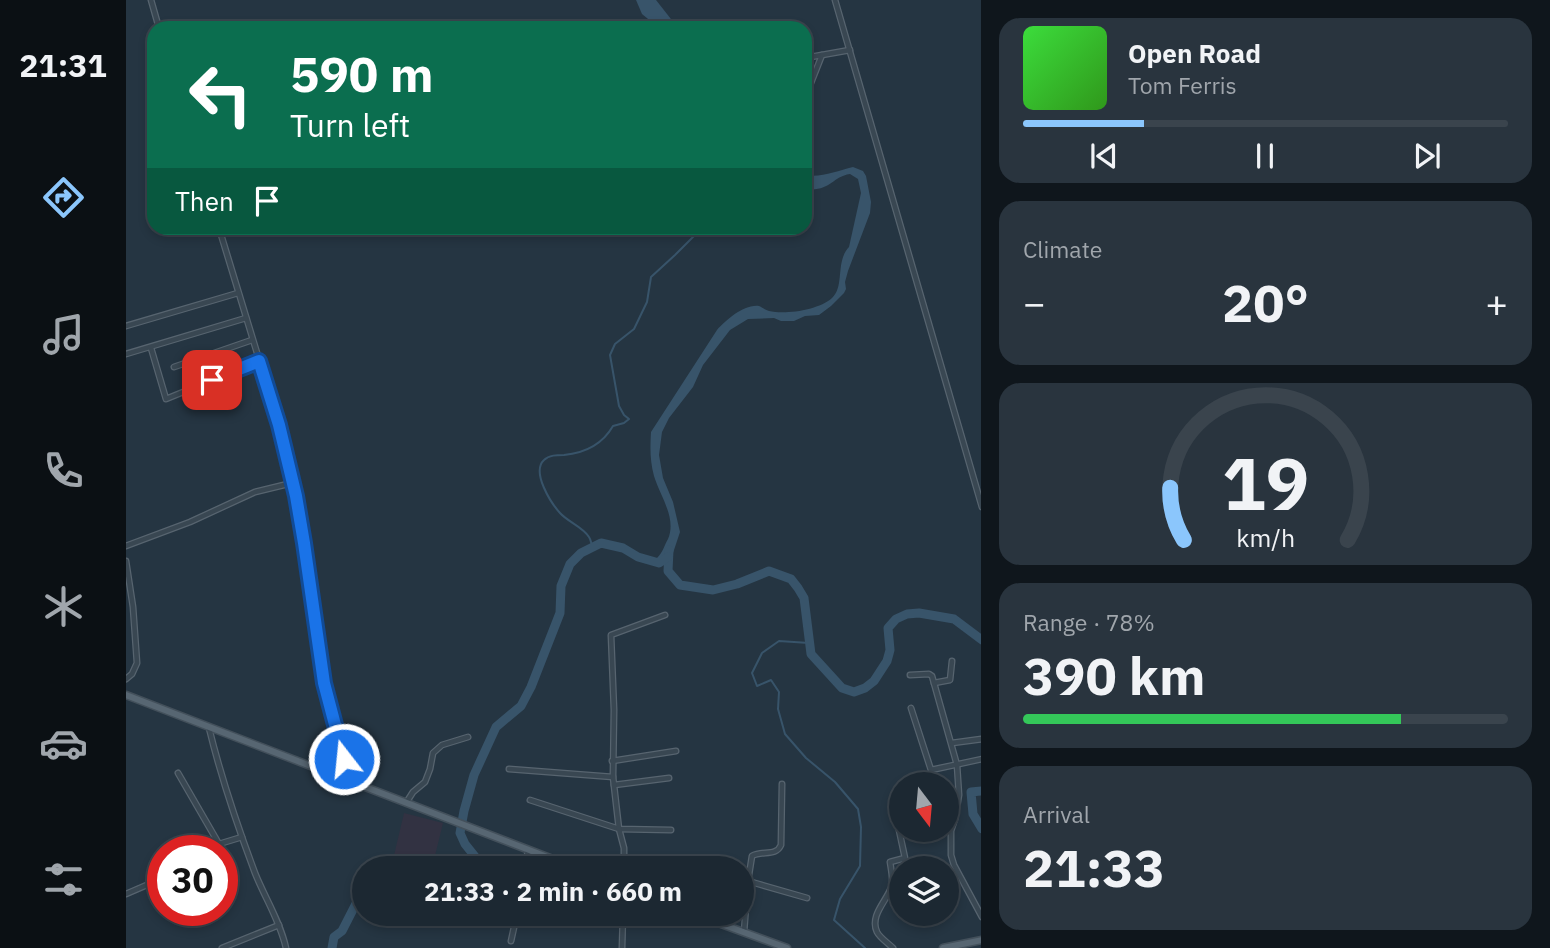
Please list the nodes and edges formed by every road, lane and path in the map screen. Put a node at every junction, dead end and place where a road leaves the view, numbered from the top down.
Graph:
1 (151, 0) edge
2 (835, 0) edge
3 (157, 21) edge
4 (850, 50) junction
5 (822, 55) junction
6 (812, 57) edge
7 (812, 80) edge
8 (221, 235) edge
9 (238, 293) junction
10 (246, 318) junction
11 (126, 326) edge
12 (252, 340) junction
13 (151, 348) junction
14 (126, 354) edge
15 (259, 361) junction
16 (174, 367) dead end
17 (292, 483) junction
18 (981, 507) edge
19 (126, 546) edge
20 (126, 561) edge
21 (665, 615) dead end
22 (952, 661) dead end
23 (910, 675) dead end
24 (126, 679) edge
25 (934, 683) junction
26 (126, 695) edge
27 (911, 708) dead end
28 (209, 727) junction
29 (468, 737) dead end
30 (981, 739) edge
31 (952, 743) junction
32 (676, 751) dead end
33 (981, 759) edge
34 (612, 761) junction
35 (957, 765) junction
36 (509, 769) dead end
37 (178, 773) dead end
38 (613, 777) junction
39 (669, 778) dead end
40 (351, 781) junction
41 (782, 784) dead end
42 (614, 785) junction
43 (530, 800) dead end
44 (406, 803) junction
45 (619, 830) junction
46 (671, 830) dead end
47 (214, 835) edge
48 (242, 837) junction
49 (238, 838) edge
50 (902, 842) edge
51 (528, 850) junction
52 (527, 856) edge
53 (544, 856) edge
54 (624, 856) edge
55 (752, 856) edge
56 (754, 883) edge
57 (147, 885) edge
58 (126, 894) edge
59 (807, 898) dead end
60 (981, 917) edge
61 (279, 925) junction
62 (514, 926) edge
63 (623, 926) edge
64 (727, 926) edge
65 (744, 926) edge
66 (744, 932) junction
67 (981, 940) edge
68 (511, 941) dead end
69 (953, 947) edge
70 (222, 948) edge
71 (286, 948) edge
72 (622, 948) edge
73 (787, 948) edge
74 (893, 948) edge
75 (943, 948) edge

1 - 3 street
2 - 4 street
4 - 5 street
4 - 18 street
5 - 6 street
5 - 7 street
8 - 9 street
9 - 10 street
9 - 11 street
10 - 12 street
10 - 13 street
12 - 15 street
12 - 16 street
13 - 14 street
13 - 15 street
15 - 17 street
17 - 19 street
17 - 40 street
20 - 24 street
21 - 34 street
22 - 25 street
23 - 25 street
25 - 31 street
26 - 28 main road
27 - 35 street
28 - 40 main road
28 - 48 street
29 - 44 street
30 - 31 street
31 - 35 street
32 - 34 street
33 - 35 street
34 - 38 street
35 - 60 street
36 - 38 street
37 - 47 street
38 - 42 street
39 - 42 street
40 - 44 main road
41 - 55 street
42 - 45 street
43 - 45 street
44 - 51 main road
45 - 46 street
45 - 54 street
48 - 49 street
48 - 61 street
50 - 74 street
51 - 52 street
51 - 53 main road
56 - 59 street
57 - 58 street
61 - 70 street
61 - 71 street
62 - 68 street
63 - 72 street
64 - 66 main road
65 - 66 street
66 - 73 main road
67 - 69 main road
69 - 75 main road

